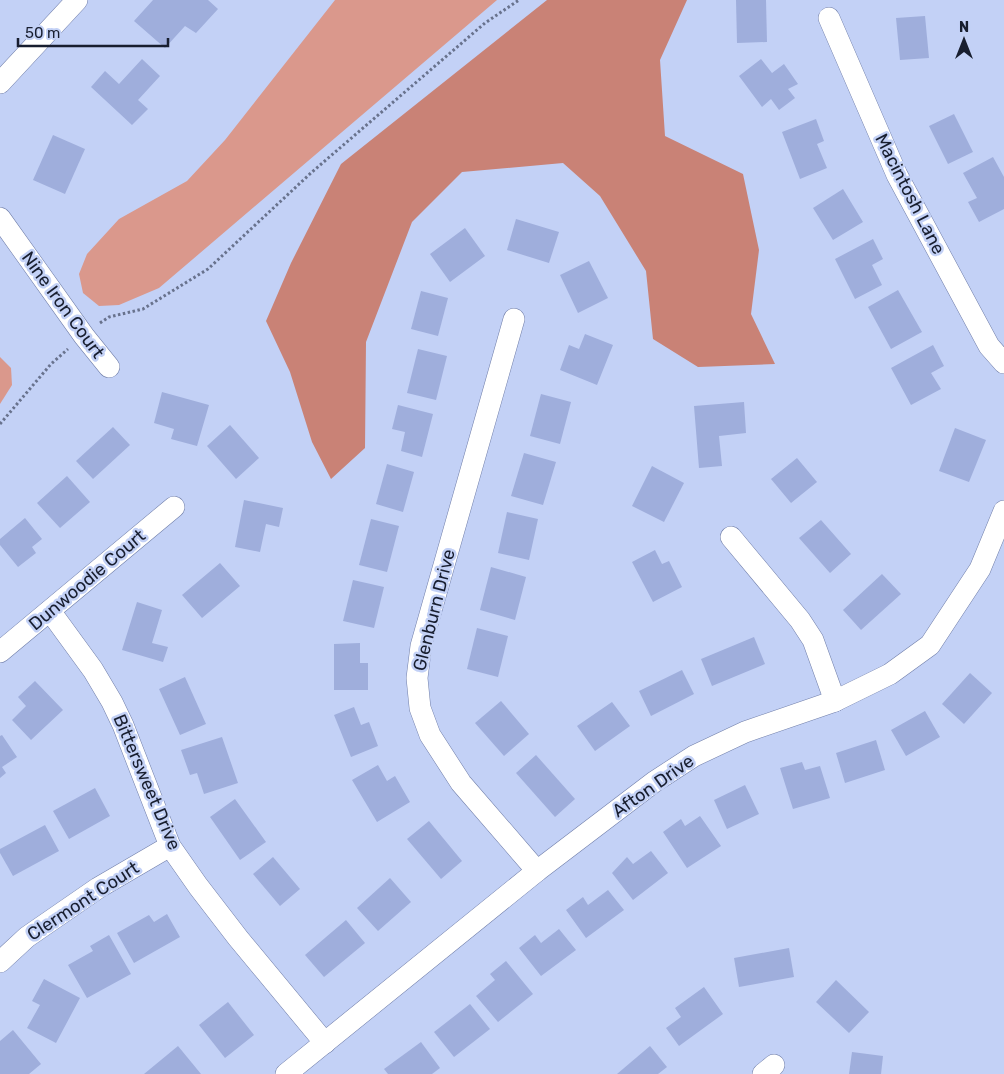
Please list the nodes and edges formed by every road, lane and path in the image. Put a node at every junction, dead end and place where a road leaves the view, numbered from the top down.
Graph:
1 (77, 0) edge
2 (519, 0) edge
3 (829, 18) dead end
4 (0, 83) edge
5 (0, 218) edge
6 (514, 319) dead end
7 (84, 336) junction
8 (1004, 363) edge
9 (109, 367) dead end
10 (0, 424) edge
11 (174, 507) dead end
12 (1004, 510) edge
13 (731, 537) dead end
14 (50, 611) junction
15 (0, 652) edge
16 (835, 701) junction
17 (170, 846) junction
18 (537, 871) junction
19 (0, 962) edge
20 (325, 1043) junction
21 (286, 1074) edge

1 - 4 street
2 - 7 path
3 - 8 street, Macintosh Lane
5 - 7 street, Nine Iron Court
6 - 18 street, Glenburn Drive
7 - 9 street, Nine Iron Court
7 - 10 path
11 - 14 street, Dunwoodie Court
12 - 16 street, Afton Drive
13 - 16 street
14 - 15 street, Dunwoodie Court
14 - 17 street, Bittersweet Drive
16 - 18 street, Afton Drive
17 - 19 street, Clermont Court
17 - 20 street, Bittersweet Drive
18 - 20 street, Afton Drive
20 - 21 street, Afton Drive

